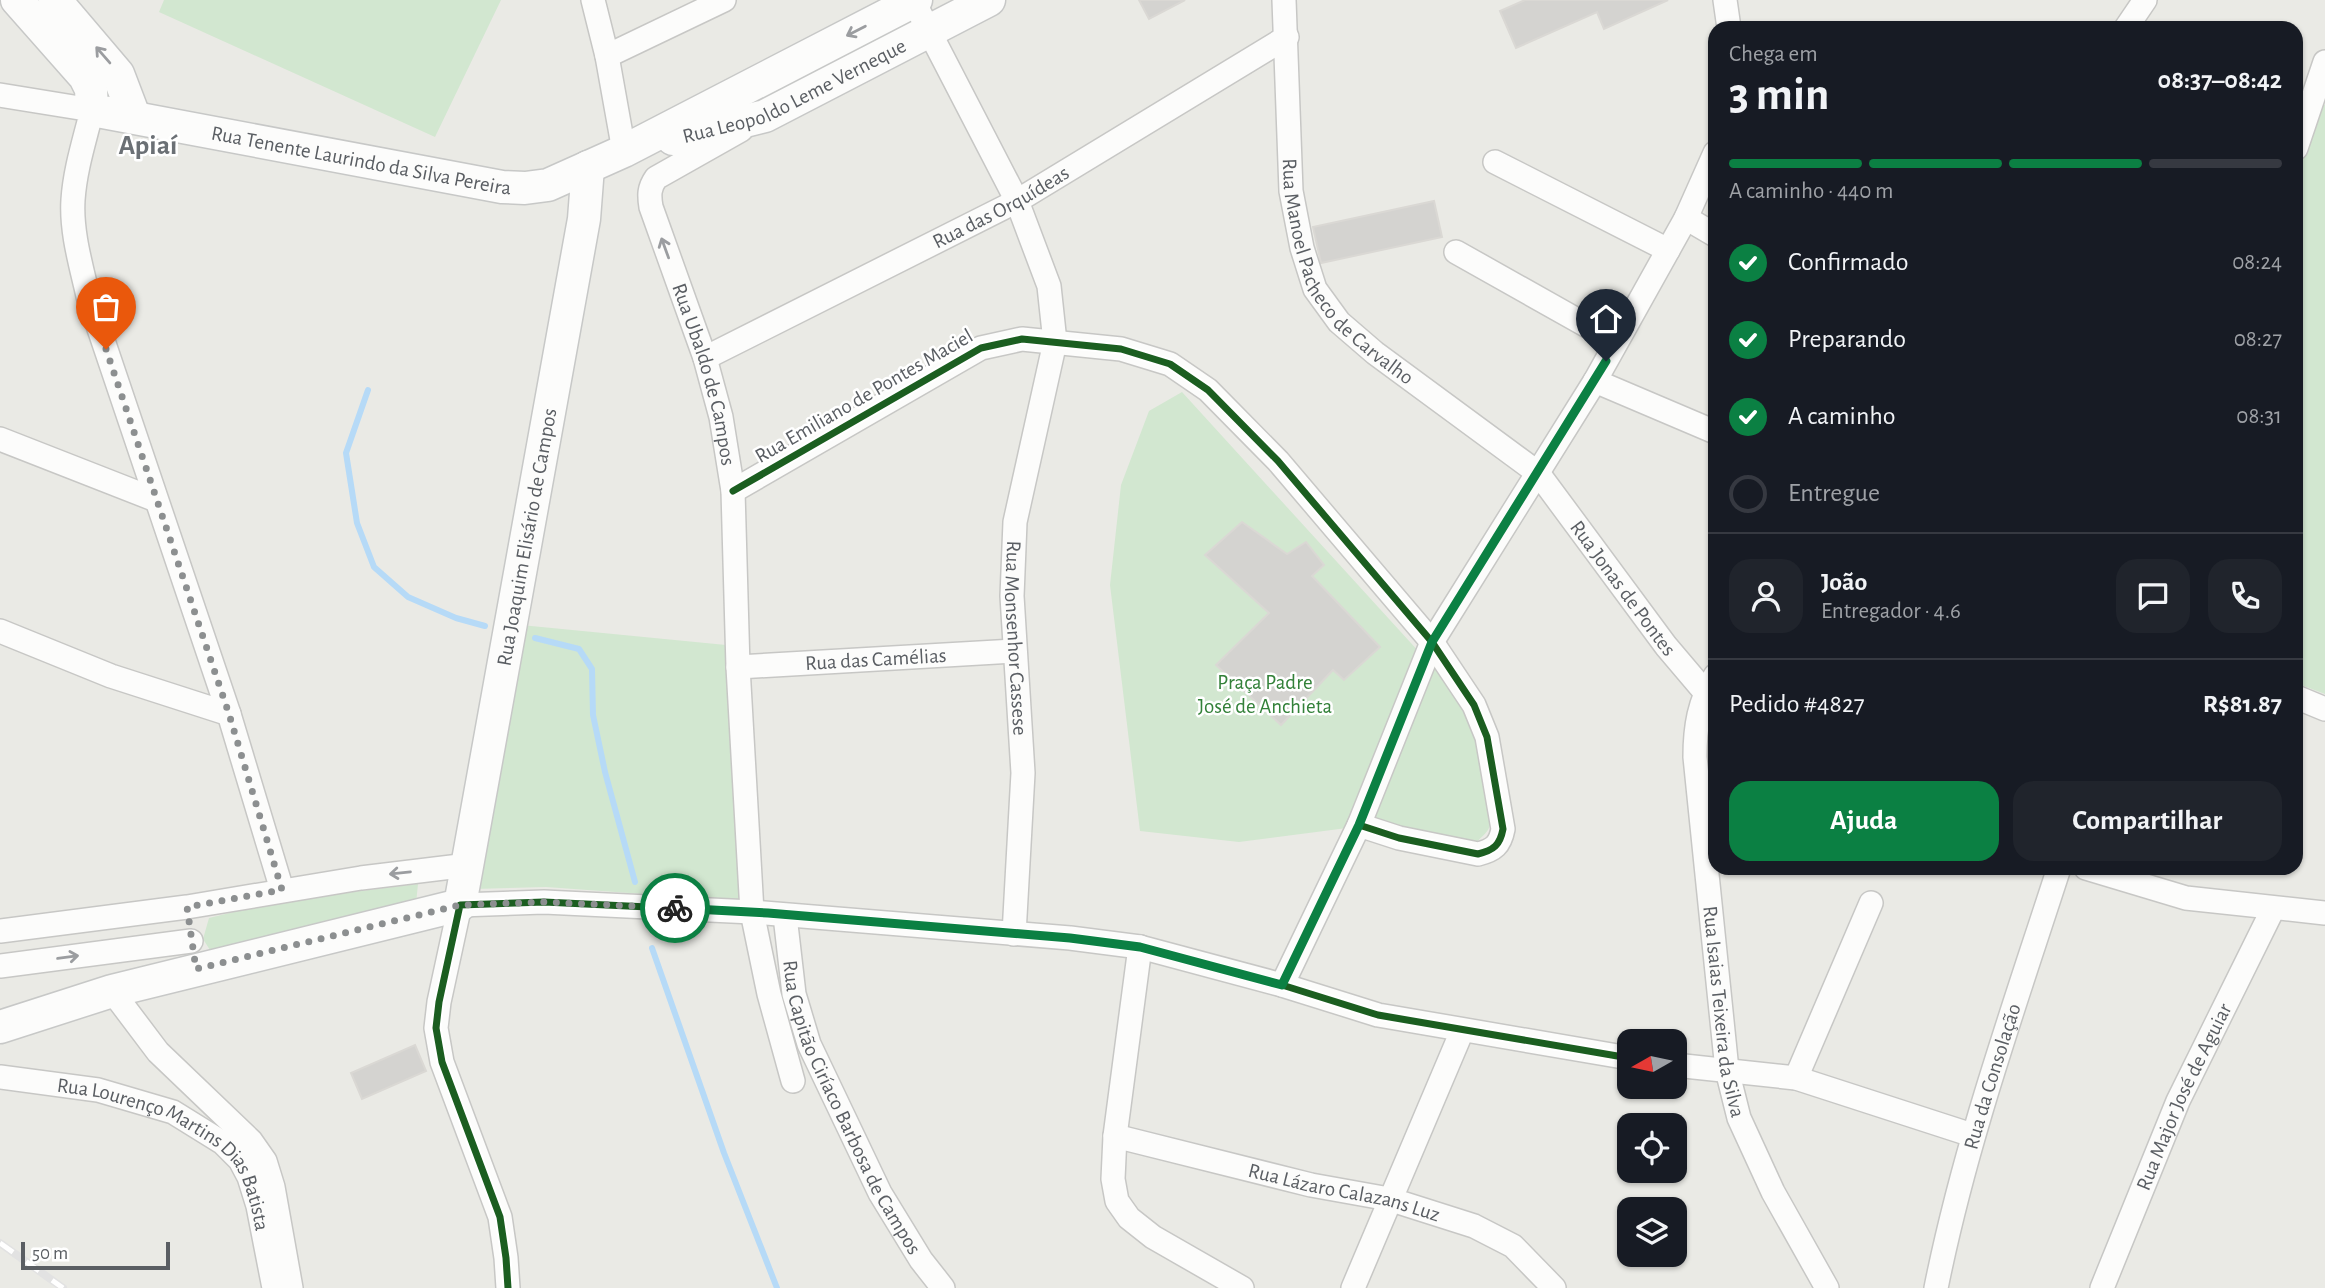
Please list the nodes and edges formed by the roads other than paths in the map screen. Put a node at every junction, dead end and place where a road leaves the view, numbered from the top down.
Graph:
1 (17, 0) edge
2 (55, 0) edge
3 (593, 0) edge
4 (724, 0) edge
5 (915, 0) edge
6 (989, 0) edge
7 (1284, 0) edge
8 (1725, 0) edge
9 (2145, 0) edge
10 (1728, 21) edge
11 (2131, 21) edge
12 (931, 32) junction
13 (1287, 37) junction
14 (607, 56) junction
15 (2325, 62) edge
16 (0, 96) edge
17 (93, 110) junction
18 (134, 116) junction
19 (765, 116) junction
20 (2303, 127) edge
21 (624, 151) junction
22 (1495, 162) dead end
23 (588, 167) junction
24 (1708, 169) edge
25 (1017, 201) junction
26 (1686, 218) junction
27 (1708, 231) edge
28 (1668, 250) junction
29 (1456, 253) dead end
30 (1055, 342) junction
31 (1616, 342) junction
32 (705, 358) junction
33 (1595, 381) junction
34 (1708, 429) edge
35 (0, 439) edge
36 (1538, 473) junction
37 (733, 491) junction
38 (156, 500) junction
39 (0, 631) edge
40 (1432, 642) junction
41 (1014, 651) junction
42 (738, 667) junction
43 (1708, 685) edge
44 (1708, 698) edge
45 (2303, 700) edge
46 (2325, 709) edge
47 (229, 714) junction
48 (1359, 825) junction
49 (468, 865) junction
50 (2057, 875) edge
51 (2109, 875) edge
52 (282, 890) junction
53 (1871, 903) dead end
54 (460, 905) junction
55 (187, 907) junction
56 (2273, 909) junction
57 (752, 912) junction
58 (2325, 913) edge
59 (785, 916) junction
60 (0, 931) edge
61 (1014, 934) junction
62 (1140, 947) junction
63 (193, 955) junction
64 (0, 967) edge
65 (1282, 985) junction
66 (112, 991) junction
67 (0, 1027) edge
68 (1462, 1031) junction
69 (1617, 1056) edge
70 (1687, 1066) edge
71 (1727, 1070) junction
72 (0, 1077) edge
73 (1796, 1078) junction
74 (793, 1081) dead end
75 (1972, 1135) junction
76 (1115, 1136) junction
77 (1389, 1199) junction
78 (274, 1288) edge
79 (291, 1288) edge
80 (508, 1288) edge
81 (943, 1288) edge
82 (1242, 1288) edge
83 (1353, 1288) edge
84 (1554, 1288) edge
85 (1827, 1288) edge
86 (1936, 1288) edge
87 (2102, 1288) edge

1 - 17 main road
18 -> 2 main road
3 - 14 street
4 - 14 street
5 - 12 street, Rua Monsenhor Cassese
5 -> 21 main road, Rua Leopoldo Leme Verneque
6 - 12 main road, Rua Leopoldo Leme Verneque
7 - 13 street, Rua Manoel Pacheco de Carvalho
8 - 10 street
9 - 11 street
12 - 19 main road, Rua Leopoldo Leme Verneque
12 - 25 street, Rua Monsenhor Cassese
13 - 25 street, Rua das Orquídeas
13 - 36 street, Rua Manoel Pacheco de Carvalho
14 - 21 street
15 - 20 street
16 - 17 street
17 - 18 main road, Rua Tenente Laurindo da Silva Pereira
17 - 38 street
18 - 23 main road, Rua Tenente Laurindo da Silva Pereira
19 - 21 main road, Rua Leopoldo Leme Verneque
32 -> 19 street, Rua Ubaldo de Campos
21 - 23 main road, Rua Tenente Laurindo da Silva Pereira
22 - 28 street
23 - 49 main road, Rua Joaquim Elisário de Campos
24 - 26 street
25 - 30 street, Rua Monsenhor Cassese
25 - 32 street, Rua das Orquídeas
26 - 27 street
26 - 28 street
28 - 31 street
29 - 31 street
30 - 37 street, Rua Emiliano de Pontes Maciel
30 - 40 street, Rua Emiliano de Pontes Maciel
30 - 41 street, Rua Monsenhor Cassese
31 - 33 street
32 - 37 street, Rua Ubaldo de Campos
33 - 34 street
33 - 36 street
35 - 38 street
36 - 40 street
36 - 43 street, Rua Jonas de Pontes
37 - 42 street, Rua Ubaldo de Campos
38 - 47 street
39 - 47 street
40 - 48 street
40 - 48 street, Rua Emiliano de Pontes Maciel
41 - 42 street, Rua das Camélias
41 - 61 street, Rua Monsenhor Cassese
42 - 57 street, Rua Ubaldo de Campos
44 - 71 street, Rua Isaias Teixeira da Silva
45 - 46 street
47 - 52 street
48 - 65 street
49 -> 52 street
49 - 54 main road, Rua Joaquim Elisário de Campos
50 - 75 street, Rua da Consolação
51 - 56 street
52 - 55 street
53 - 73 street
54 - 57 street
54 - 63 main road
54 - 80 street
55 - 60 street
55 - 63 street
56 - 58 street
56 - 87 street, Rua Major José de Aguiar
57 - 59 street
57 - 74 street, Rua Ubaldo de Campos
59 - 61 street
59 - 81 street, Rua Capitão Ciríaco Barbosa de Campos
61 - 62 street
62 - 65 street
62 - 76 street
64 -> 63 street
63 - 66 main road
65 - 68 street
66 - 67 main road
66 - 79 street
68 - 69 street
68 - 77 street
70 - 71 street
71 - 73 street
71 - 85 street, Rua Isaias Teixeira da Silva
72 - 78 street, Rua Lourenço Martins Dias Batista
73 - 75 street
75 - 86 street, Rua da Consolação
76 - 77 street, Rua Lázaro Calazans Luz
76 - 82 street
77 - 83 street
77 - 84 street, Rua Lázaro Calazans Luz

